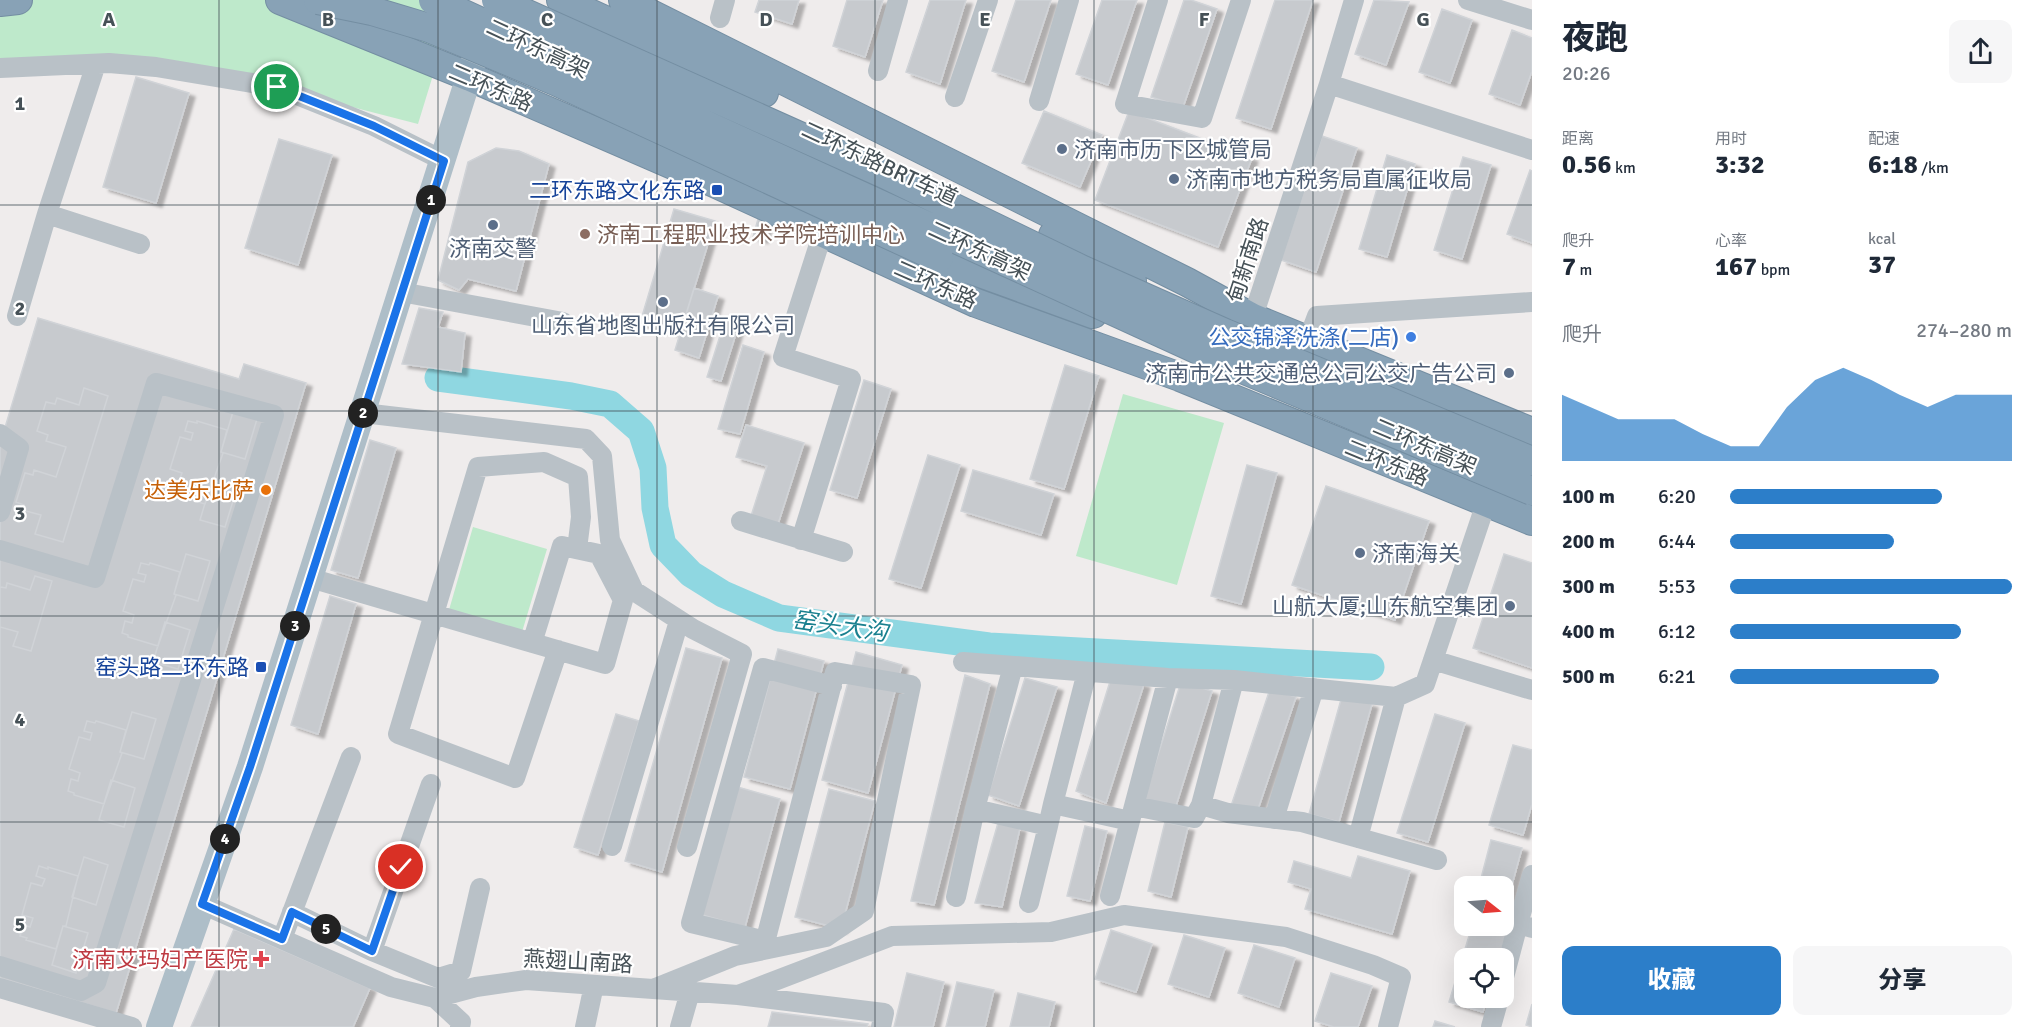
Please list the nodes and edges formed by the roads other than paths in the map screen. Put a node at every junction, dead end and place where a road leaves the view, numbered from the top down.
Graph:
1 (18, 0) edge
2 (280, 0) edge
3 (318, 0) edge
4 (341, 0) edge
5 (433, 0) edge
6 (495, 0) edge
7 (521, 0) edge
8 (561, 0) edge
9 (623, 0) edge
10 (898, 0) edge
11 (988, 0) edge
12 (1069, 0) edge
13 (1158, 0) edge
14 (1241, 0) edge
15 (1354, 0) edge
16 (1468, 0) edge
17 (0, 2) edge
18 (1530, 14) edge
19 (526, 26) junction
20 (387, 44) junction
21 (96, 64) junction
22 (0, 68) edge
23 (878, 71) dead end
24 (470, 77) junction
25 (1329, 84) junction
26 (955, 97) dead end
27 (1040, 101) dead end
28 (1532, 150) edge
29 (444, 161) junction
30 (47, 214) junction
31 (823, 232) junction
32 (140, 244) dead end
33 (401, 292) junction
34 (1532, 302) edge
35 (16, 316) dead end
36 (1253, 318) junction
37 (563, 322) dead end
38 (1308, 340) junction
39 (1218, 345) junction
40 (1226, 396) junction
41 (363, 412) junction
42 (1532, 432) edge
43 (0, 434) edge
44 (1532, 461) edge
45 (1532, 491) edge
46 (1486, 502) junction
47 (0, 512) edge
48 (741, 521) dead end
49 (1532, 522) edge
50 (801, 540) junction
51 (577, 549) junction
52 (0, 550) edge
53 (843, 552) dead end
54 (310, 578) junction
55 (433, 614) junction
56 (680, 621) junction
57 (532, 643) junction
58 (558, 650) junction
59 (1432, 660) junction
60 (963, 662) dead end
61 (1013, 666) junction
62 (1086, 672) junction
63 (1168, 678) junction
64 (1234, 680) junction
65 (832, 686) junction
66 (1314, 688) junction
67 (1532, 690) edge
68 (1396, 697) junction
69 (351, 757) dead end
70 (430, 784) dead end
71 (1053, 804) junction
72 (1201, 805) junction
73 (975, 809) junction
74 (1132, 814) junction
75 (1274, 819) junction
76 (1048, 826) junction
77 (1358, 838) junction
78 (612, 846) dead end
79 (687, 847) dead end
80 (1437, 860) dead end
81 (1532, 875) edge
82 (480, 888) dead end
83 (1110, 896) dead end
84 (956, 897) dead end
85 (1029, 903) dead end
86 (202, 904) junction
87 (292, 912) junction
88 (1525, 926) edge
89 (282, 939) junction
90 (764, 946) junction
91 (372, 951) junction
92 (1514, 954) edge
93 (0, 966) edge
94 (594, 985) junction
95 (0, 988) edge
96 (653, 989) junction
97 (690, 992) junction
98 (738, 995) junction
99 (435, 998) junction
100 (1496, 1008) edge
101 (132, 1027) edge
102 (159, 1027) edge
103 (460, 1027) edge
104 (585, 1027) edge
105 (680, 1027) edge
106 (881, 1027) edge
107 (1388, 1027) edge
108 (1491, 1027) edge

1 - 17 highway
2 - 20 highway, 二环东路
3 - 39 highway, bridge
4 - 20 street
5 - 39 highway, 二环东高架, bridge
6 - 24 main road
6 - 39 highway, 二环东高架, bridge
7 - 19 street
8 - 39 highway, bridge
9 - 36 highway
10 - 23 street
11 - 26 street
12 - 27 street
13 - 14 street
15 - 25 street, 甸新南路
16 - 18 street
19 - 24 street
19 - 39 street, 二环东路BRT车道
20 - 24 highway, 二环东路
21 - 22 street
21 - 29 street
21 - 30 street
24 - 29 main road
24 - 31 highway, 二环东路
25 - 28 street
25 - 36 street, 甸新南路
29 - 33 main road
30 - 32 street
30 - 35 street
31 - 40 highway, 二环东路
31 - 50 street
33 - 37 street
33 - 41 main road
34 - 38 street
36 - 38 highway
36 - 39 street
36 - 40 street, 甸新南路
38 - 42 highway
39 - 40 street
39 - 44 highway, 二环东高架, bridge
39 - 45 highway, 二环东高架, bridge
40 - 46 highway, 二环东路
41 - 54 main road
41 - 56 street
43 - 47 street
46 - 49 highway, 二环东路
46 - 59 street
48 - 50 street
50 - 53 street
51 - 55 street
51 - 57 street
51 - 58 street
52 - 93 street
54 - 55 street
54 - 86 main road
55 - 57 street
55 - 58 street
56 - 78 street
56 - 79 street
57 - 58 street
59 - 67 street
59 - 68 street
60 - 61 street
61 - 62 street
61 - 73 street
62 - 63 street
62 - 71 street
63 - 64 street
63 - 74 street
64 - 66 street
64 - 72 street
65 - 90 street
65 - 90 street
65 - 90 street
66 - 68 street
66 - 75 street
68 - 77 street
69 - 87 street
70 - 91 street
71 - 74 street
71 - 76 street
72 - 74 street
72 - 75 street
73 - 76 street
73 - 84 street
74 - 83 street
75 - 77 street
76 - 85 street
77 - 80 street
81 - 88 street
82 - 91 street
86 - 89 street, 燕翅山南路
86 - 102 main road
87 - 89 street
87 - 91 street
88 - 92 street
89 - 99 street, 燕翅山南路
90 - 96 street
94 - 96 street, 燕翅山南路
94 - 99 street, 燕翅山南路
94 - 104 street
95 - 101 street
96 - 97 street, 燕翅山南路
97 - 98 street, 燕翅山南路
97 - 105 street
98 - 106 street, 燕翅山南路
98 - 107 street
99 - 103 street
100 - 108 street

